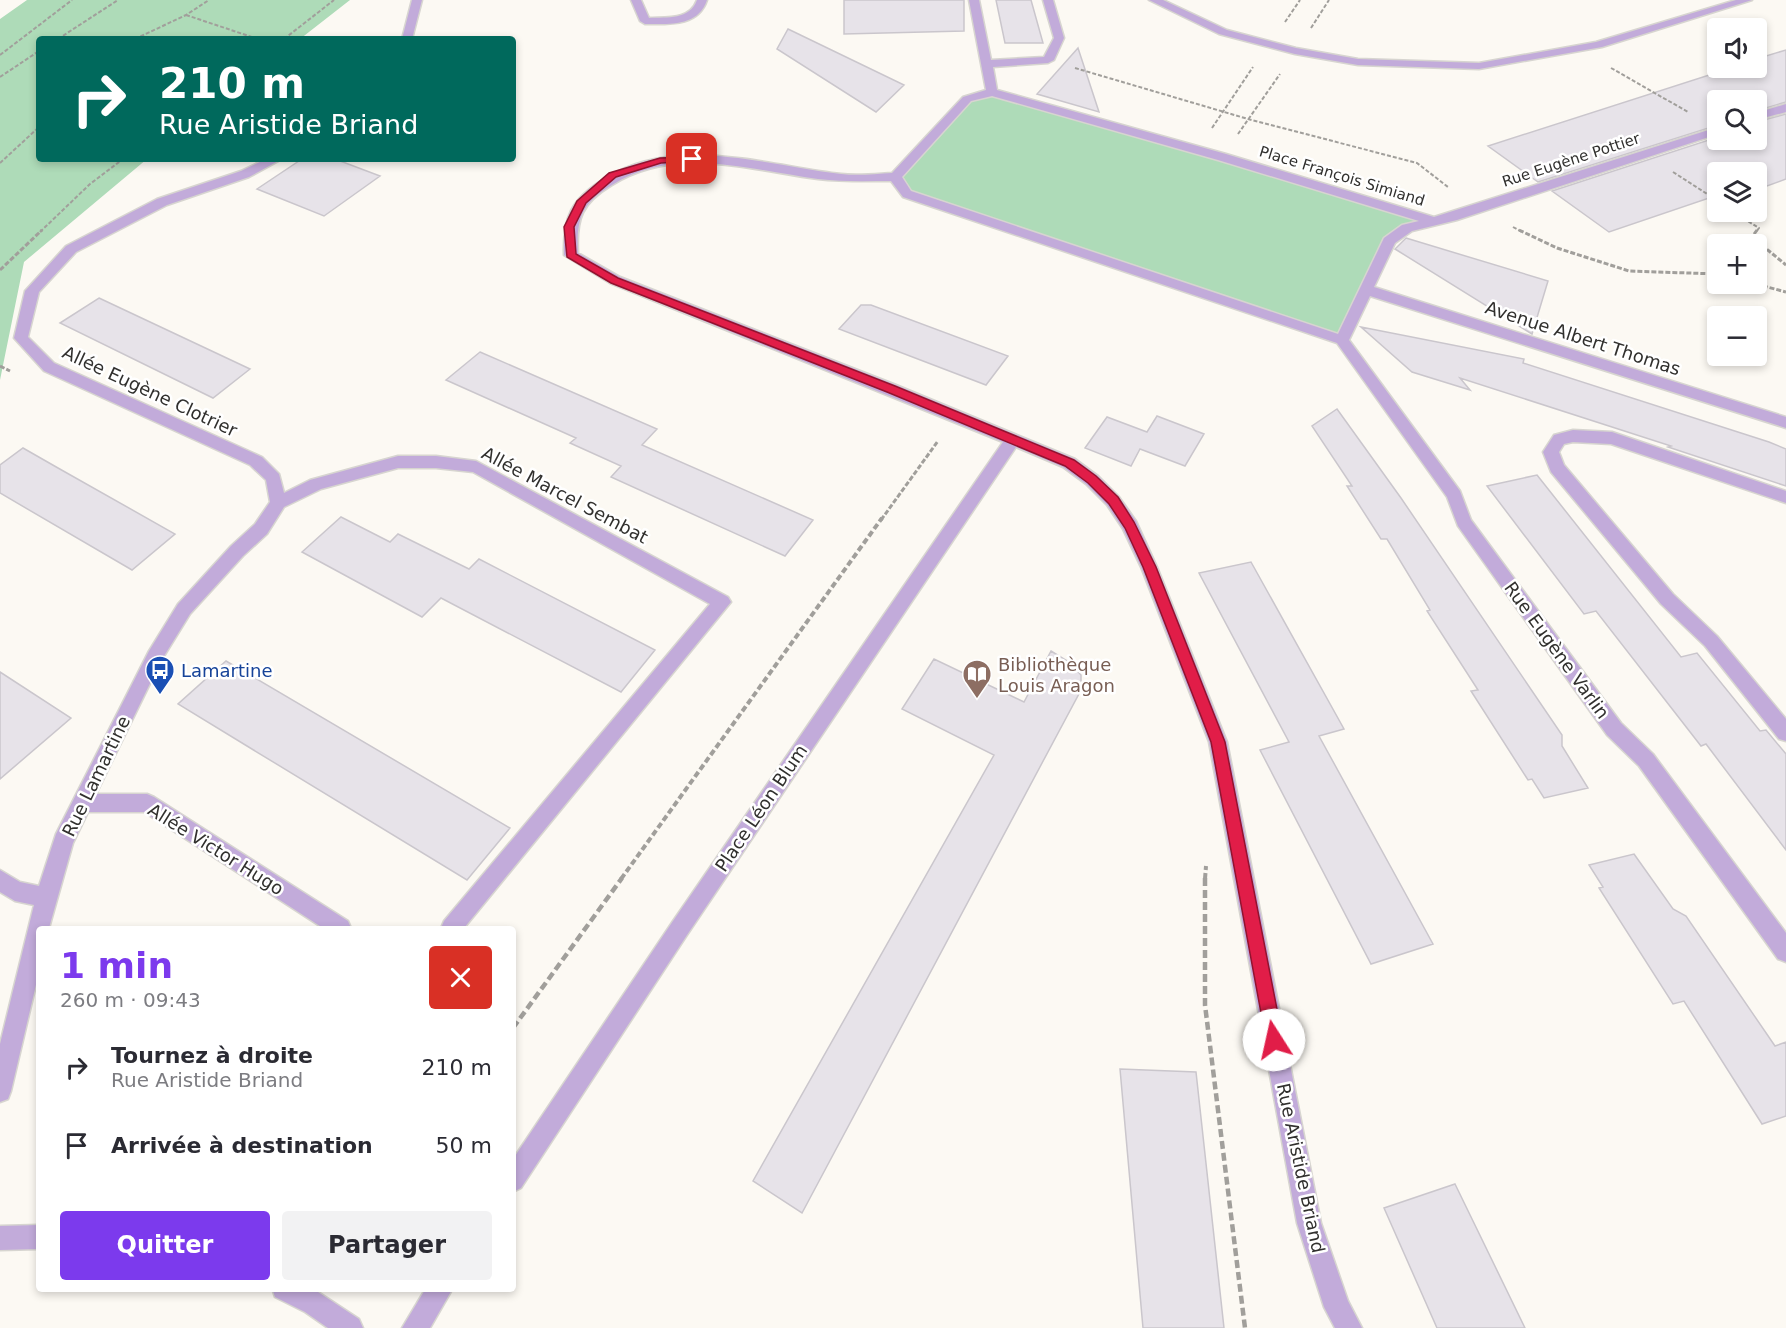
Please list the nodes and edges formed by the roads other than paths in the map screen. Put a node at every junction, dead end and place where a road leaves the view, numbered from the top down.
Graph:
1 (417, 0) edge
2 (702, 0) edge
3 (974, 0) edge
4 (1048, 0) edge
5 (1155, 0) edge
6 (1747, 0) edge
7 (636, 1) edge
8 (408, 36) edge
9 (987, 64) junction
10 (993, 92) junction
11 (1786, 108) edge
12 (1767, 114) edge
13 (1707, 134) edge
14 (270, 162) edge
15 (895, 177) junction
16 (1436, 222) junction
17 (1367, 290) junction
18 (1342, 340) junction
19 (1786, 423) edge
20 (1013, 440) junction
21 (1786, 497) edge
22 (278, 503) junction
23 (1786, 733) edge
24 (82, 803) junction
25 (0, 880) edge
26 (46, 898) junction
27 (39, 926) edge
28 (338, 926) edge
29 (454, 926) edge
30 (36, 940) edge
31 (1786, 951) edge
32 (0, 1091) edge
33 (516, 1175) edge
34 (36, 1237) edge
35 (0, 1238) edge
36 (292, 1292) edge
37 (438, 1292) edge
38 (350, 1328) edge
39 (415, 1328) edge
40 (1349, 1328) edge

1 - 8 street
2 - 7 street
3 - 9 street
4 - 9 street
5 - 6 street
9 - 10 street
10 - 15 street
10 - 16 street, Place François Simiand
11 - 12 street
13 - 16 street, Rue Eugène Pottier
14 - 22 street, Allée Eugène Clotrier
15 - 18 street
15 - 20 street, Rue Aristide Briand
16 - 17 street, Place François Simiand
17 - 18 street, Place François Simiand
17 - 19 street, Avenue Albert Thomas
18 - 31 street, Rue Eugène Varlin
20 - 33 street, Place Léon Blum
20 - 40 street, Rue Aristide Briand
21 - 23 street
22 - 24 street, Rue Lamartine
22 - 29 street, Allée Marcel Sembat
24 - 26 street, Rue Lamartine
24 - 28 street, Allée Victor Hugo
25 - 26 street
26 - 27 street, Rue Lamartine
30 - 32 street, Rue Lamartine
34 - 35 street
36 - 38 street
37 - 39 street

